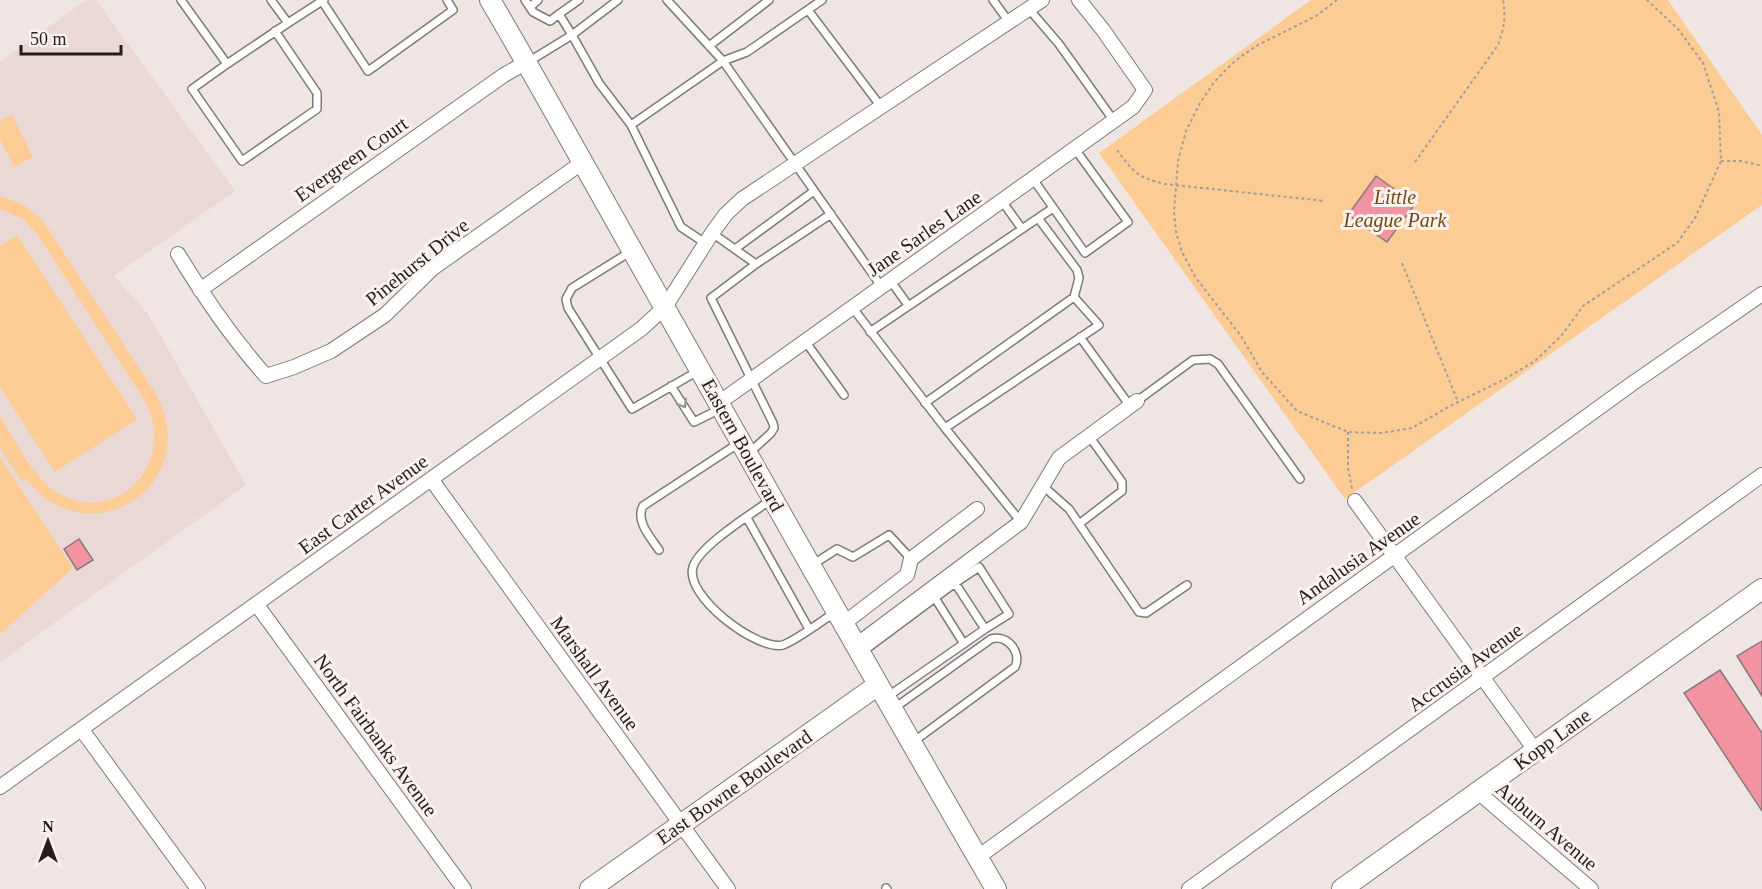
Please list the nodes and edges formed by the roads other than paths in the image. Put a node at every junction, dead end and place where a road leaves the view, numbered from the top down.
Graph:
1 (181, 0) edge
2 (271, 0) edge
3 (449, 0) edge
4 (491, 0) edge
5 (538, 0) edge
6 (579, 0) edge
7 (618, 0) edge
8 (667, 0) edge
9 (769, 0) edge
10 (822, 0) edge
11 (993, 0) edge
12 (1042, 0) edge
13 (1079, 0) edge
14 (323, 1) edge
15 (527, 3) edge
16 (1029, 9) junction
17 (808, 10) junction
18 (559, 14) junction
19 (1010, 22) junction
20 (288, 23) junction
21 (275, 31) junction
22 (572, 35) junction
23 (709, 46) junction
24 (723, 61) junction
25 (527, 62) junction
26 (227, 64) junction
27 (882, 108) junction
28 (1114, 121) junction
29 (631, 125) junction
30 (1075, 149) junction
31 (583, 162) junction
32 (796, 164) junction
33 (1032, 179) junction
34 (814, 191) junction
35 (1002, 201) junction
36 (1053, 208) junction
37 (831, 214) junction
38 (1038, 218) junction
39 (1022, 229) junction
40 (708, 238) junction
41 (735, 249) junction
42 (632, 250) junction
43 (178, 254) dead end
44 (756, 264) junction
45 (886, 283) junction
46 (200, 290) junction
47 (1762, 294) edge
48 (1074, 297) junction
49 (908, 305) junction
50 (665, 307) junction
51 (852, 307) junction
52 (870, 332) junction
53 (1080, 337) junction
54 (805, 341) junction
55 (600, 359) junction
56 (701, 369) junction
57 (753, 379) junction
58 (671, 386) junction
59 (844, 395) dead end
60 (925, 403) junction
61 (1133, 404) junction
62 (721, 405) junction
63 (945, 428) junction
64 (1089, 436) junction
65 (745, 448) junction
66 (1762, 475) edge
67 (431, 479) junction
68 (1300, 479) dead end
69 (1042, 486) junction
70 (772, 499) junction
71 (1355, 501) road end
72 (977, 509) dead end
73 (747, 518) junction
74 (1021, 522) junction
75 (1079, 524) junction
76 (659, 550) dead end
77 (1395, 556) junction
78 (912, 559) junction
79 (810, 567) junction
80 (955, 583) junction
81 (1187, 585) dead end
82 (1762, 589) edge
83 (934, 598) junction
84 (257, 605) junction
85 (840, 618) junction
86 (809, 629) junction
87 (985, 629) junction
88 (964, 644) junction
89 (858, 650) junction
90 (1482, 679) junction
91 (885, 698) junction
92 (82, 729) junction
93 (911, 744) junction
94 (1534, 750) junction
95 (0, 787) edge
96 (1478, 792) junction
97 (681, 824) junction
98 (978, 857) junction
99 (198, 889) edge
100 (464, 889) edge
101 (590, 889) edge
102 (728, 889) edge
103 (995, 889) edge
104 (1189, 889) edge
105 (1342, 889) edge
106 (1592, 889) edge

1 - 26 lane
2 - 20 lane
3 - 14 lane
4 - 25 main road, Eastern Boulevard
5 - 15 lane
6 - 18 lane
7 - 22 lane
8 - 23 lane
9 - 23 lane
10 - 17 lane
11 - 19 lane
12 - 16 street, East Carter Avenue
13 - 28 street, Jane Sarles Lane
14 - 20 lane
15 - 18 lane
16 - 19 street, East Carter Avenue
16 - 28 lane
17 - 24 lane
17 - 27 lane
18 - 22 lane
19 - 27 street, East Carter Avenue
20 - 21 lane
21 - 26 lane
21 - 26 lane
22 - 25 lane
22 - 29 lane
23 - 24 lane
24 - 29 lane
24 - 32 lane
25 - 31 main road, Eastern Boulevard
25 - 46 street, Evergreen Court
27 - 32 street, East Carter Avenue
28 - 30 street, Jane Sarles Lane
29 - 40 lane
30 - 33 street, Jane Sarles Lane
30 - 36 lane
31 - 42 main road, Eastern Boulevard
31 - 46 street, Pinehurst Drive
32 - 34 lane
32 - 40 street, East Carter Avenue
33 - 35 street, Jane Sarles Lane
33 - 36 lane
34 - 37 lane
34 - 41 lane
35 - 39 lane
35 - 45 street, Jane Sarles Lane
36 - 38 lane
37 - 44 lane
37 - 45 lane
38 - 39 lane
38 - 48 lane
39 - 49 lane
40 - 41 lane
40 - 50 street, East Carter Avenue
41 - 44 lane
42 - 50 main road, Eastern Boulevard
42 - 55 lane
43 - 46 street
44 - 57 lane
45 - 49 lane
45 - 51 street, Jane Sarles Lane
47 - 77 street, Andalusia Avenue
48 - 53 lane
48 - 60 lane
49 - 52 lane
50 - 55 street, East Carter Avenue
50 - 56 main road, Eastern Boulevard
51 - 52 lane
51 - 54 street, Jane Sarles Lane
52 - 60 lane
53 - 61 lane
53 - 63 lane
54 - 57 street, Jane Sarles Lane
54 - 59 lane
55 - 58 lane
55 - 67 street, East Carter Avenue
56 - 58 lane
56 - 62 main road, Eastern Boulevard
57 - 62 street, Jane Sarles Lane
57 - 65 lane
58 -> 62 lane
60 - 63 lane
61 - 64 street
61 - 68 lane
62 - 65 main road, Eastern Boulevard
63 - 74 lane
64 - 69 street
64 - 75 lane
65 - 70 main road, Eastern Boulevard
65 - 76 lane
66 - 90 street, Accrusia Avenue
67 - 84 street, East Carter Avenue
67 - 97 street, Marshall Avenue
69 - 74 street
69 - 75 lane
70 - 73 lane
70 - 79 main road, Eastern Boulevard
71 - 77 street
72 - 78 street
73 - 86 lane
73 - 86 lane
74 - 89 street
75 - 81 lane
77 - 90 street
77 - 98 street, Andalusia Avenue
78 - 79 lane
78 - 85 street
79 - 85 main road, Eastern Boulevard
80 - 83 lane
80 - 87 lane
80 - 87 lane
82 - 94 main road, Kopp Lane
83 - 88 lane
83 - 89 lane
84 - 92 street, East Carter Avenue
84 - 100 street, North Fairbanks Avenue
85 - 86 lane
85 - 89 main road, Eastern Boulevard
87 - 88 lane
88 - 91 lane
89 - 91 main road, Eastern Boulevard
90 - 94 street
90 - 104 street, Accrusia Avenue
91 - 93 main road, Eastern Boulevard
91 - 93 lane
91 - 97 main road, East Bowne Boulevard
92 - 95 street, East Carter Avenue
92 - 99 street
93 - 98 main road, Eastern Boulevard
94 - 96 main road, Kopp Lane
96 - 105 main road, Kopp Lane
96 - 106 street, Auburn Avenue
97 - 101 main road, East Bowne Boulevard
97 - 102 street, Marshall Avenue
98 - 103 main road, Eastern Boulevard

